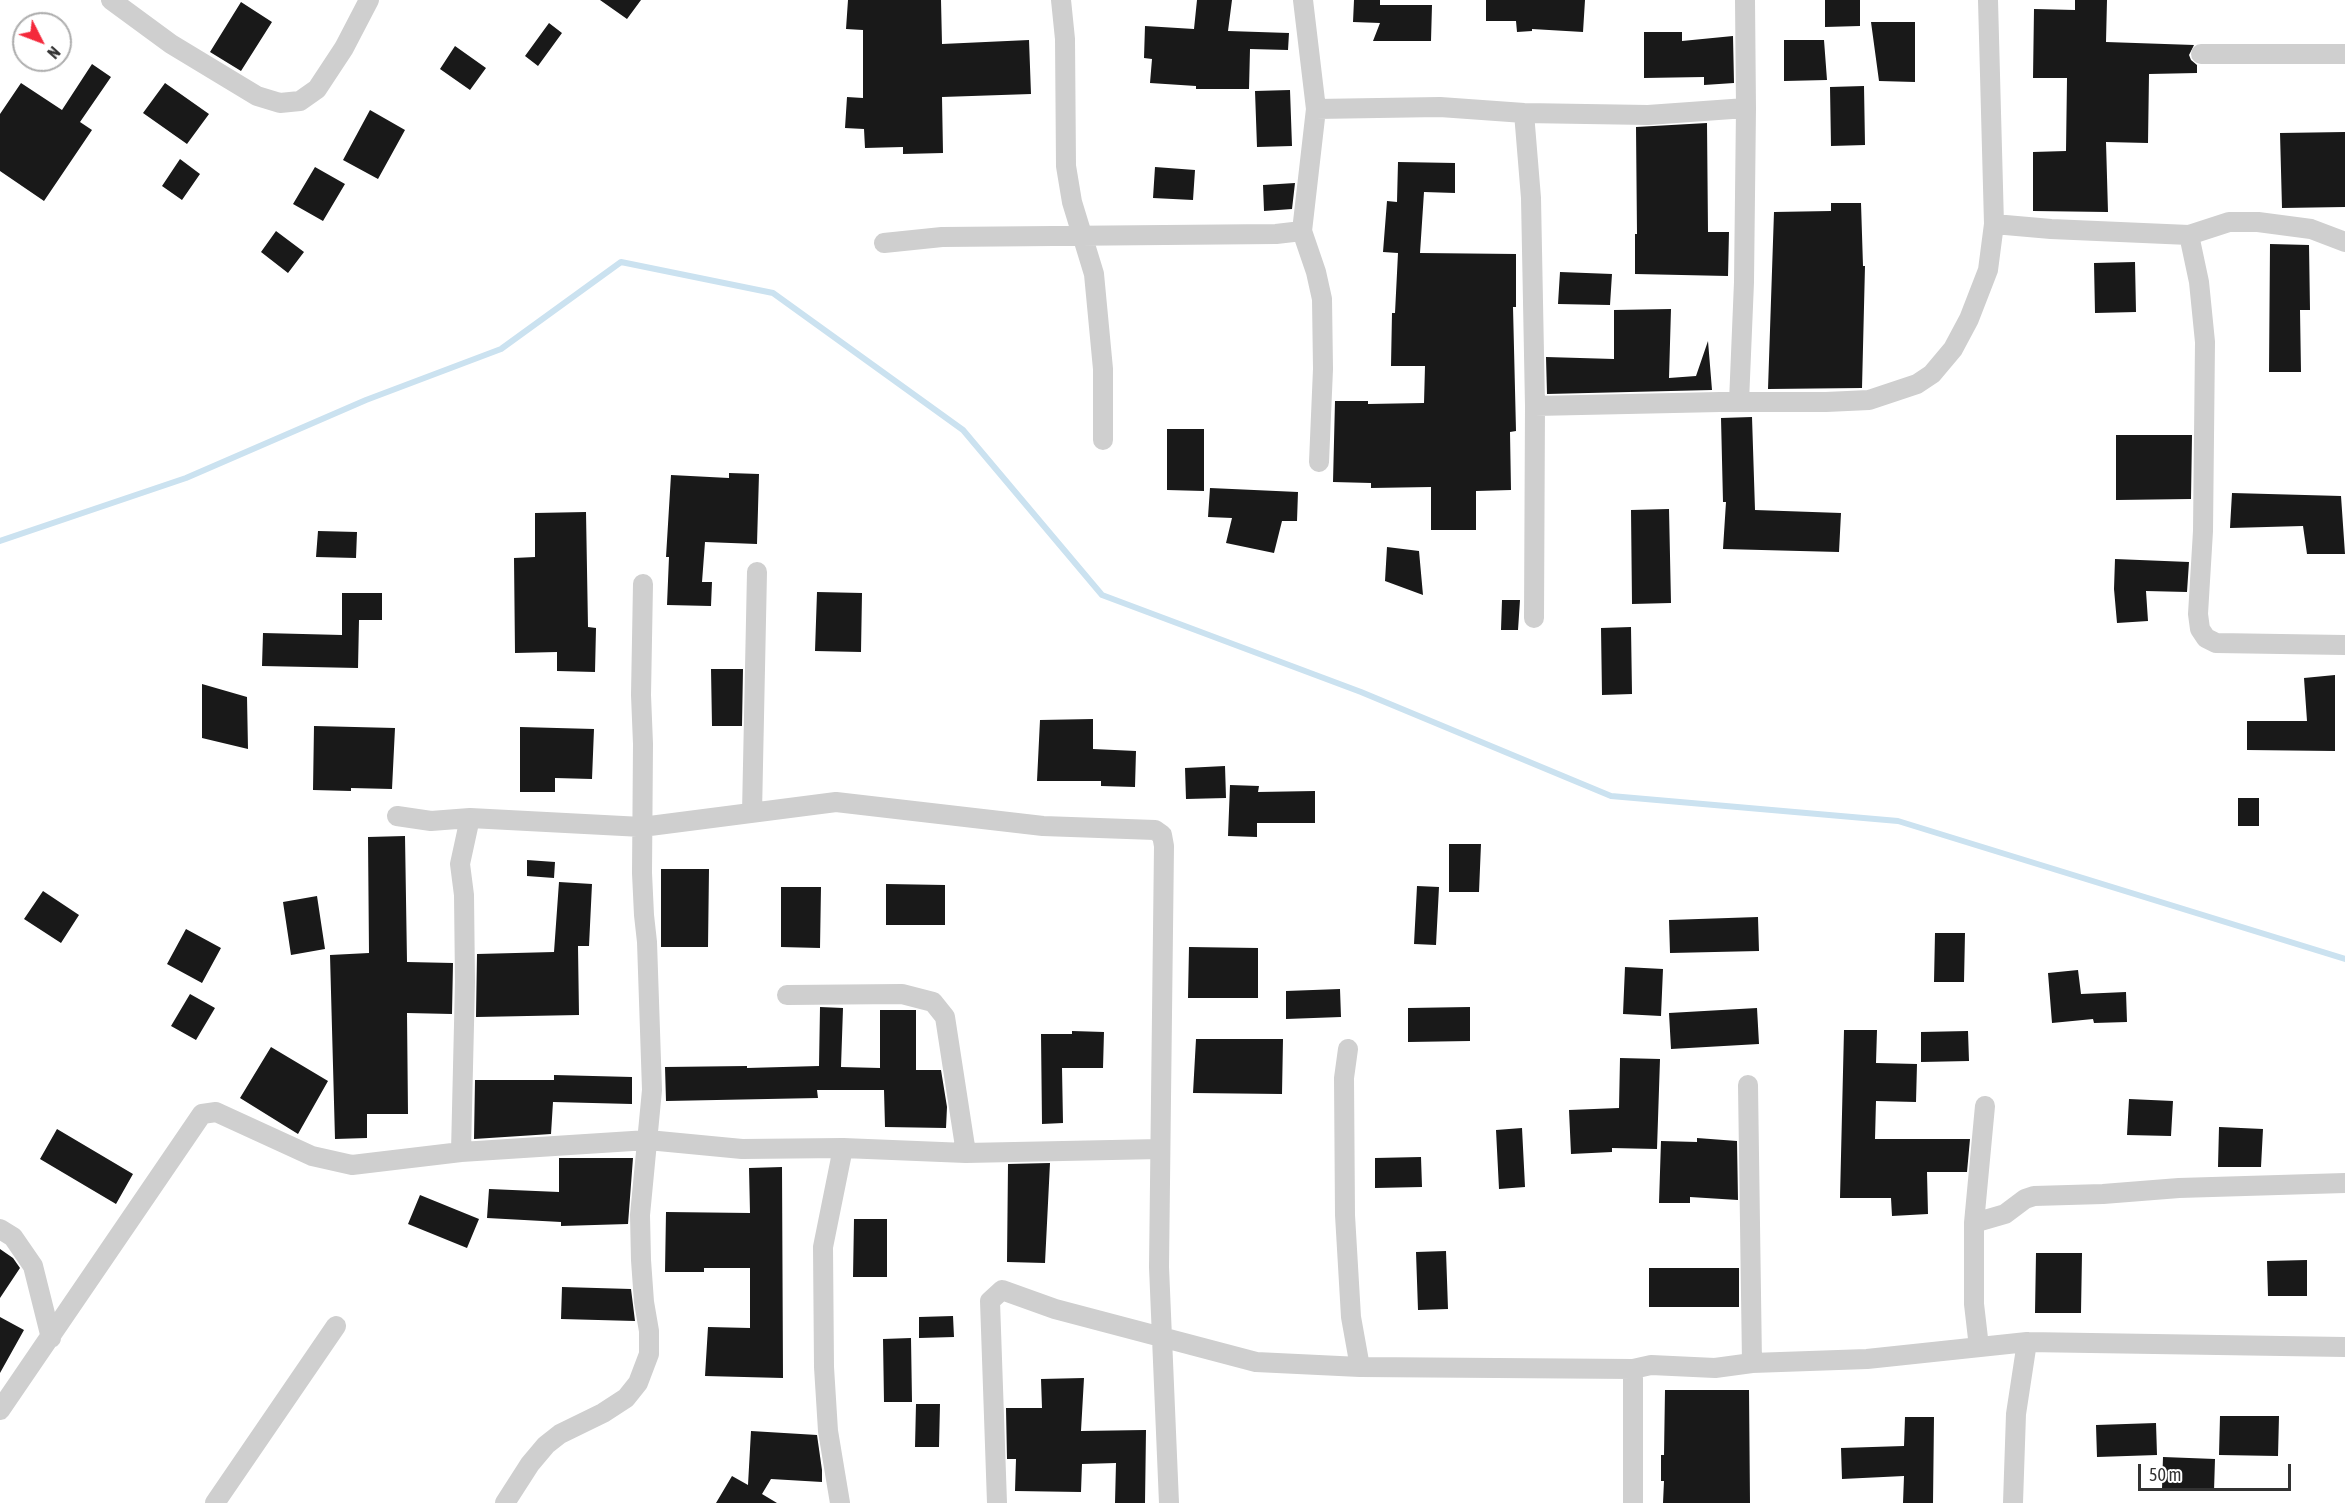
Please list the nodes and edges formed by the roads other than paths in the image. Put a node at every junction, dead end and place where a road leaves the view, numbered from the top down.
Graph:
1 (111, 0) edge
2 (369, 0) edge
3 (1061, 0) edge
4 (1303, 0) edge
5 (1745, 0) edge
6 (1988, 0) edge
7 (2201, 54) dead end
8 (2345, 54) edge
9 (1746, 108) junction
10 (1316, 109) junction
11 (1524, 112) junction
12 (1994, 224) junction
13 (1302, 231) junction
14 (2189, 235) junction
15 (1082, 237) junction
16 (2345, 242) edge
17 (884, 243) dead end
18 (1740, 402) junction
19 (1535, 406) junction
20 (1104, 440) dead end
21 (1319, 462) dead end
22 (757, 572) dead end
23 (643, 584) dead end
24 (1534, 618) dead end
25 (2345, 645) edge
26 (752, 813) junction
27 (397, 816) dead end
28 (470, 818) junction
29 (642, 827) junction
30 (787, 995) dead end
31 (1348, 1049) dead end
32 (1748, 1085) dead end
33 (1985, 1106) dead end
34 (648, 1140) junction
35 (843, 1148) junction
36 (1160, 1149) junction
37 (461, 1152) junction
38 (966, 1153) junction
39 (2345, 1183) edge
40 (1974, 1223) junction
41 (0, 1229) edge
42 (336, 1326) dead end
43 (51, 1338) junction
44 (1162, 1338) junction
45 (2027, 1342) junction
46 (1979, 1347) junction
47 (2345, 1347) edge
48 (1752, 1363) junction
49 (1360, 1367) junction
50 (1633, 1369) junction
51 (0, 1410) edge
52 (215, 1503) edge
53 (505, 1503) edge
54 (840, 1503) edge
55 (997, 1503) edge
56 (1168, 1503) edge
57 (1633, 1503) edge
58 (2013, 1503) edge

1 - 2 street
3 - 15 street
4 - 10 street
5 - 9 street
6 - 12 street
7 - 8 street
9 - 11 street
9 - 18 street
10 - 11 street
10 - 13 street
11 - 19 street
12 - 14 street
12 - 18 street
13 - 15 street
13 - 21 street
14 - 16 street
14 - 25 street
15 - 17 street
15 - 20 street
18 - 19 street
19 - 24 street
22 - 26 street
23 - 29 street
26 - 29 street
26 - 36 street
27 - 28 street
28 - 29 street
28 - 37 street
29 - 34 street
30 - 38 street
31 - 49 street
32 - 48 street
33 - 40 street
34 - 35 street
34 - 37 street
34 - 53 street
35 - 38 street
35 - 54 street
36 - 38 street
36 - 44 street
37 - 43 street
39 - 40 street
40 - 46 street
41 - 43 street
42 - 52 street
43 - 51 street
44 - 49 street
44 - 55 street
44 - 56 street
45 - 46 street
45 - 47 street
45 - 58 street
46 - 48 street
48 - 50 street
49 - 50 street
50 - 57 street

